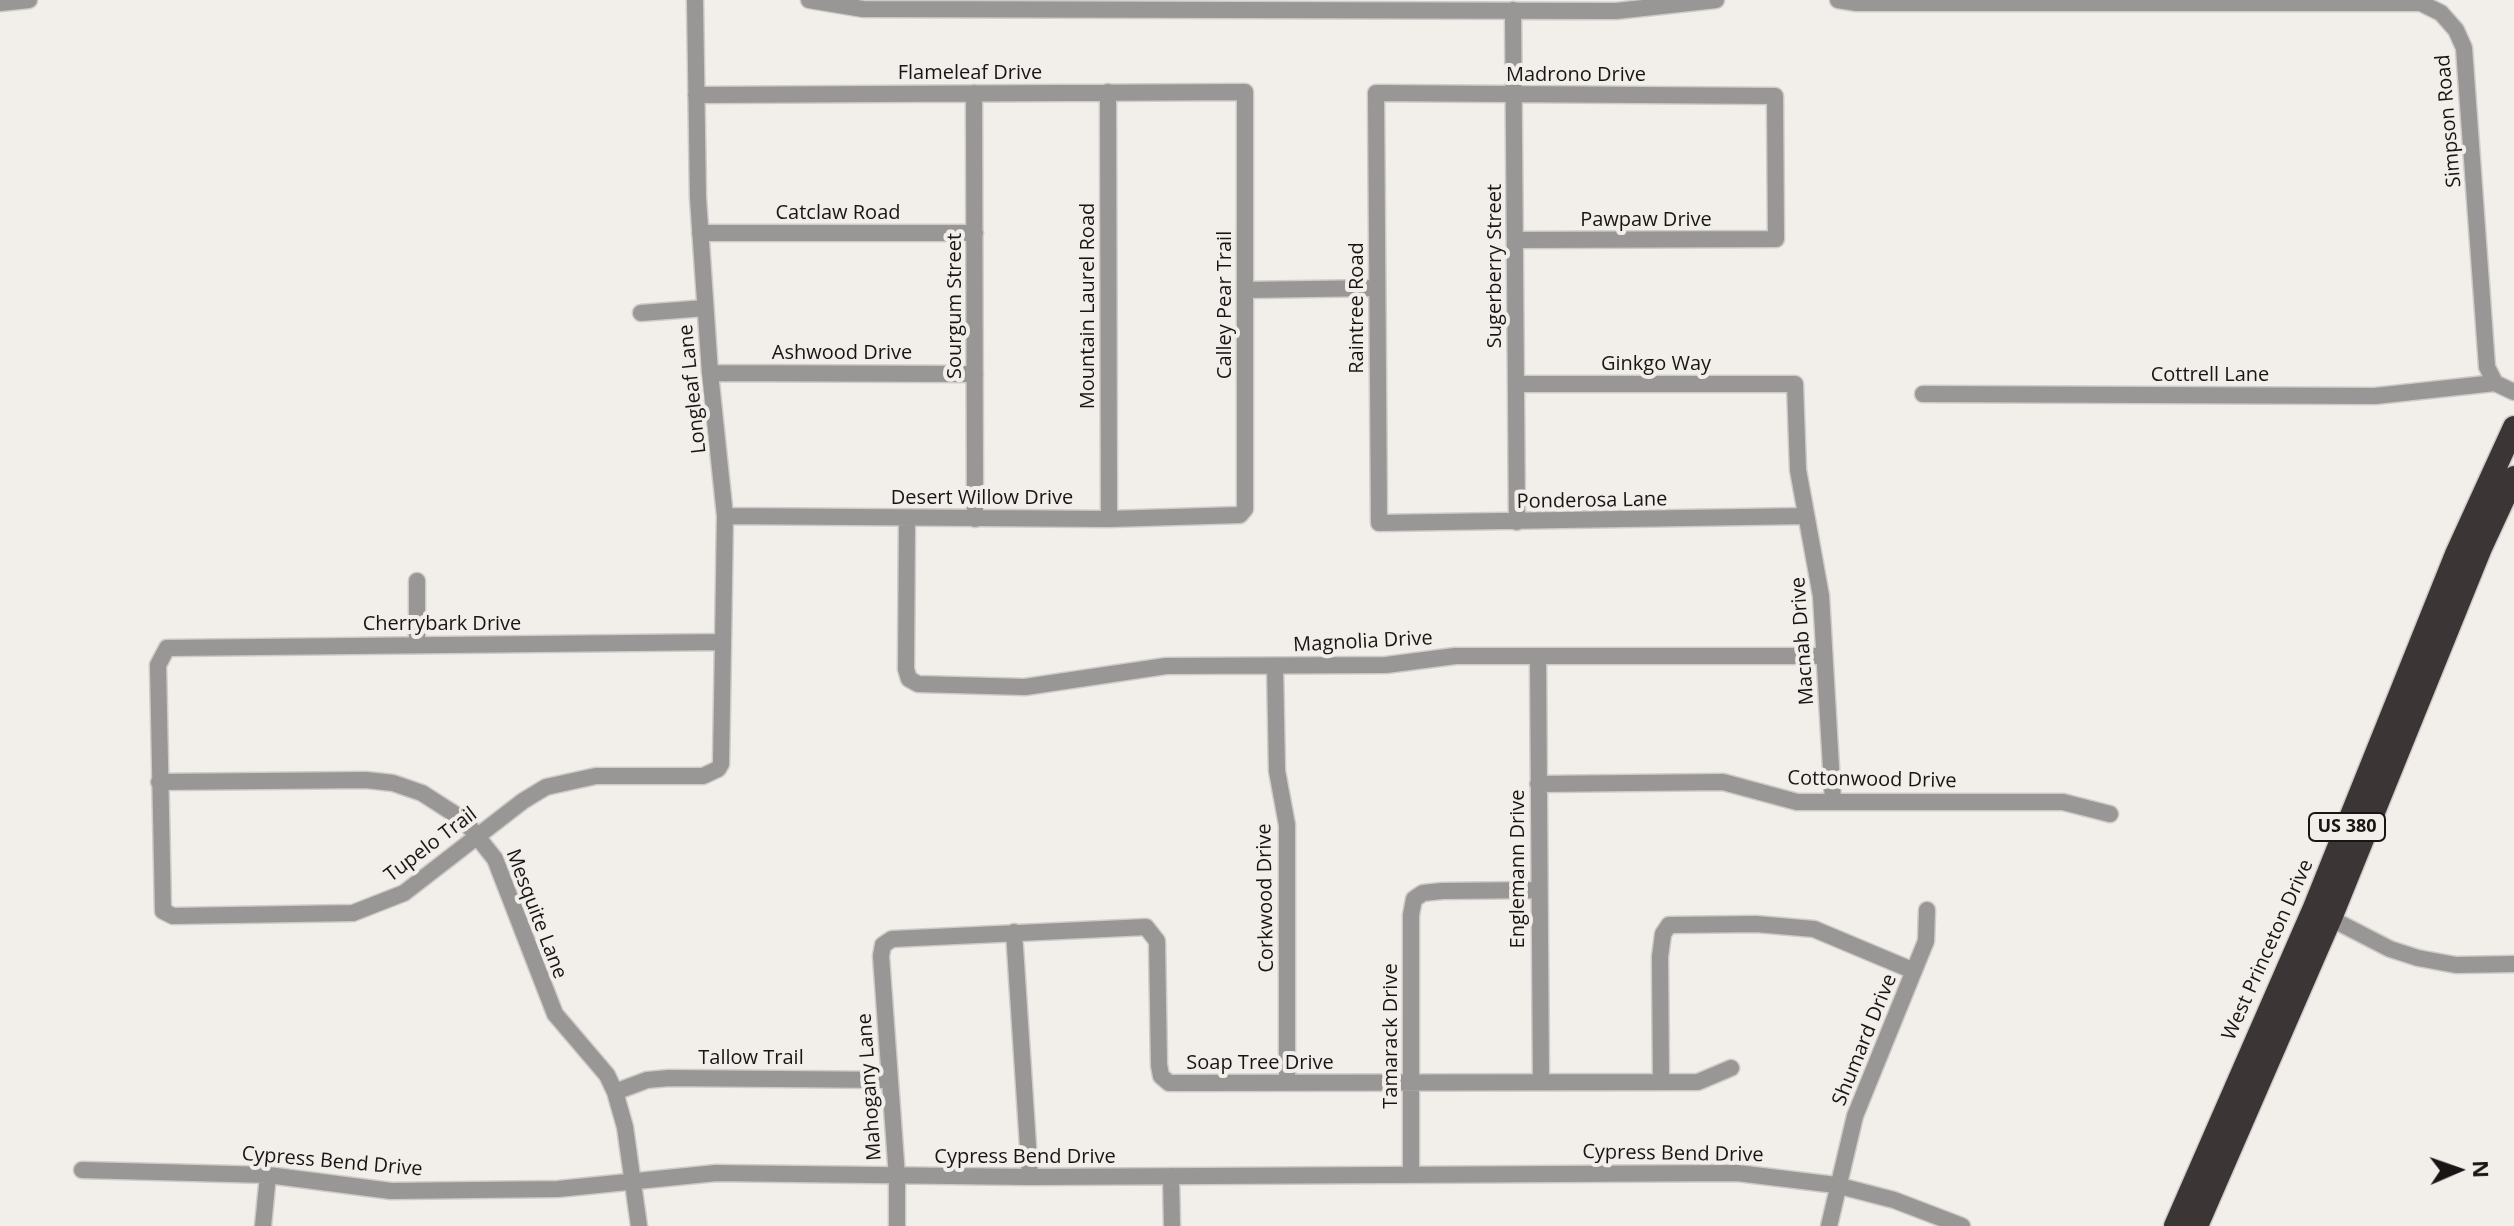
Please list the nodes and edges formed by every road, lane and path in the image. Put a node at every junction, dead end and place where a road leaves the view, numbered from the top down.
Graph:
1 (29, 0) edge
2 (695, 0) edge
3 (809, 0) edge
4 (1592, 0) edge
5 (1716, 0) edge
6 (1838, 0) edge
7 (1951, 1) edge
8 (0, 3) edge
9 (1513, 10) junction
10 (1542, 10) junction
11 (1108, 92) junction
12 (1245, 92) joint
13 (974, 93) junction
14 (1376, 93) joint
15 (1514, 94) junction
16 (696, 95) junction
17 (700, 233) junction
18 (975, 233) junction
19 (1776, 239) joint
20 (1515, 240) junction
21 (1377, 288) junction
22 (1245, 290) junction
23 (705, 308) junction
24 (641, 313) dead end
25 (710, 373) junction
26 (975, 374) junction
27 (2495, 383) junction
28 (1516, 384) junction
29 (1795, 384) joint
30 (2514, 392) edge
31 (1923, 394) dead end
32 (2514, 427) edge
33 (2514, 477) edge
34 (1240, 515) joint
35 (725, 516) junction
36 (1806, 516) junction
37 (907, 519) junction
38 (975, 519) junction
39 (1109, 519) junction
40 (1517, 522) junction
41 (1379, 523) joint
42 (417, 581) dead end
43 (723, 642) junction
44 (417, 645) junction
45 (1823, 656) junction
46 (1538, 657) junction
47 (1275, 666) junction
48 (715, 773) joint
49 (159, 782) junction
50 (1538, 784) junction
51 (1833, 802) junction
52 (2110, 814) dead end
53 (479, 834) junction
54 (1537, 890) junction
55 (1927, 910) dead end
56 (2322, 914) junction
57 (1014, 932) junction
58 (883, 945) joint
59 (2514, 964) edge
60 (1914, 971) junction
61 (1731, 1068) dead end
62 (890, 1080) junction
63 (1661, 1081) junction
64 (1412, 1082) junction
65 (1541, 1082) junction
66 (1287, 1083) junction
67 (615, 1092) junction
68 (82, 1170) dead end
69 (1411, 1173) junction
70 (268, 1175) junction
71 (1171, 1176) junction
72 (897, 1177) junction
73 (1030, 1177) junction
74 (631, 1182) junction
75 (1836, 1185) junction
76 (263, 1226) edge
77 (639, 1226) edge
78 (897, 1226) edge
79 (1172, 1226) edge
80 (1829, 1226) edge
81 (1962, 1226) edge
82 (2175, 1226) edge
83 (2197, 1226) edge

1 - 8 street
2 - 16 street, Longleaf Lane
3 - 9 street
4 - 10 street
5 - 10 street
6 - 7 street, Simpson Road
7 - 27 street, Simpson Road
9 - 10 street
9 - 15 street, Sugerberry Street
11 - 12 street, Flameleaf Drive
11 - 13 street, Flameleaf Drive
11 - 39 street, Mountain Laurel Road
12 - 22 street, Calley Pear Trail
13 - 16 street, Flameleaf Drive
13 - 18 street, Sourgum Street
14 - 15 street, Madrono Drive
14 - 21 street, Raintree Road
15 - 19 street, Madrono Drive
15 - 20 street, Sugerberry Street
16 - 17 street, Longleaf Lane
17 - 18 street, Catclaw Road
17 - 23 street, Longleaf Lane
18 - 26 street, Sourgum Street
19 - 20 street, Pawpaw Drive
20 - 28 street, Sugerberry Street
21 - 22 street
21 - 41 street, Raintree Road
22 - 34 street, Calley Pear Trail
23 - 24 street
23 - 25 street, Longleaf Lane
25 - 26 street, Ashwood Drive
25 - 35 street, Longleaf Lane
26 - 38 street, Sourgum Street
27 - 30 street
27 - 31 street, Cottrell Lane
28 - 29 street, Ginkgo Way
28 - 40 street, Sugerberry Street
29 - 36 street, Macnab Drive
32 - 56 highway, West Princeton Drive / US 380
33 - 56 highway, West Princeton Drive / US 380
34 - 39 street, Desert Willow Drive
35 - 37 street, Desert Willow Drive
35 - 43 street, Longleaf Lane
36 - 40 street, Ponderosa Lane
36 - 45 street, Macnab Drive
37 - 38 street, Desert Willow Drive
37 - 47 street, Magnolia Drive
38 - 39 street, Desert Willow Drive
40 - 41 street, Ponderosa Lane
42 - 44 street
43 - 44 street, Cherrybark Drive
43 - 48 street, Longleaf Lane
44 - 49 street, Cherrybark Drive
45 - 46 street, Magnolia Drive
45 - 51 street, Macnab Drive
46 - 47 street, Magnolia Drive
46 - 50 street, Englemann Drive
47 - 66 street, Corkwood Drive
48 - 53 street, Tupelo Trail
49 - 53 street, Mesquite Lane
49 - 53 street, Tupelo Trail
50 - 51 street, Cottonwood Drive
50 - 54 street, Englemann Drive
51 - 52 street, Cottonwood Drive
53 - 67 street, Mesquite Lane
54 - 64 street, Tamarack Drive
54 - 65 street, Englemann Drive
55 - 60 street, Shumard Drive
56 - 59 street
56 - 82 highway, West Princeton Drive / US 380
56 - 83 highway, West Princeton Drive / US 380
57 - 58 street, Soap Tree Drive
57 - 66 street, Soap Tree Drive
57 - 73 street
58 - 62 street, Mahogany Lane
60 - 63 street
60 - 75 street, Shumard Drive
61 - 63 street, Soap Tree Drive
62 - 67 street, Tallow Trail
62 - 72 street, Mahogany Lane
63 - 65 street, Soap Tree Drive
64 - 65 street, Soap Tree Drive
64 - 66 street, Soap Tree Drive
64 - 69 street, Tamarack Drive
67 - 74 street, Mesquite Lane
68 - 70 street, Cypress Bend Drive
69 - 71 street, Cypress Bend Drive
69 - 75 street, Cypress Bend Drive
70 - 74 street, Cypress Bend Drive
70 - 76 street
71 - 73 street, Cypress Bend Drive
71 - 79 street
72 - 73 street, Cypress Bend Drive
72 - 74 street, Cypress Bend Drive
72 - 78 street, Mahogany Lane
74 - 77 street, Mesquite Lane
75 - 80 street, Shumard Drive
75 - 81 street, Cypress Bend Drive

